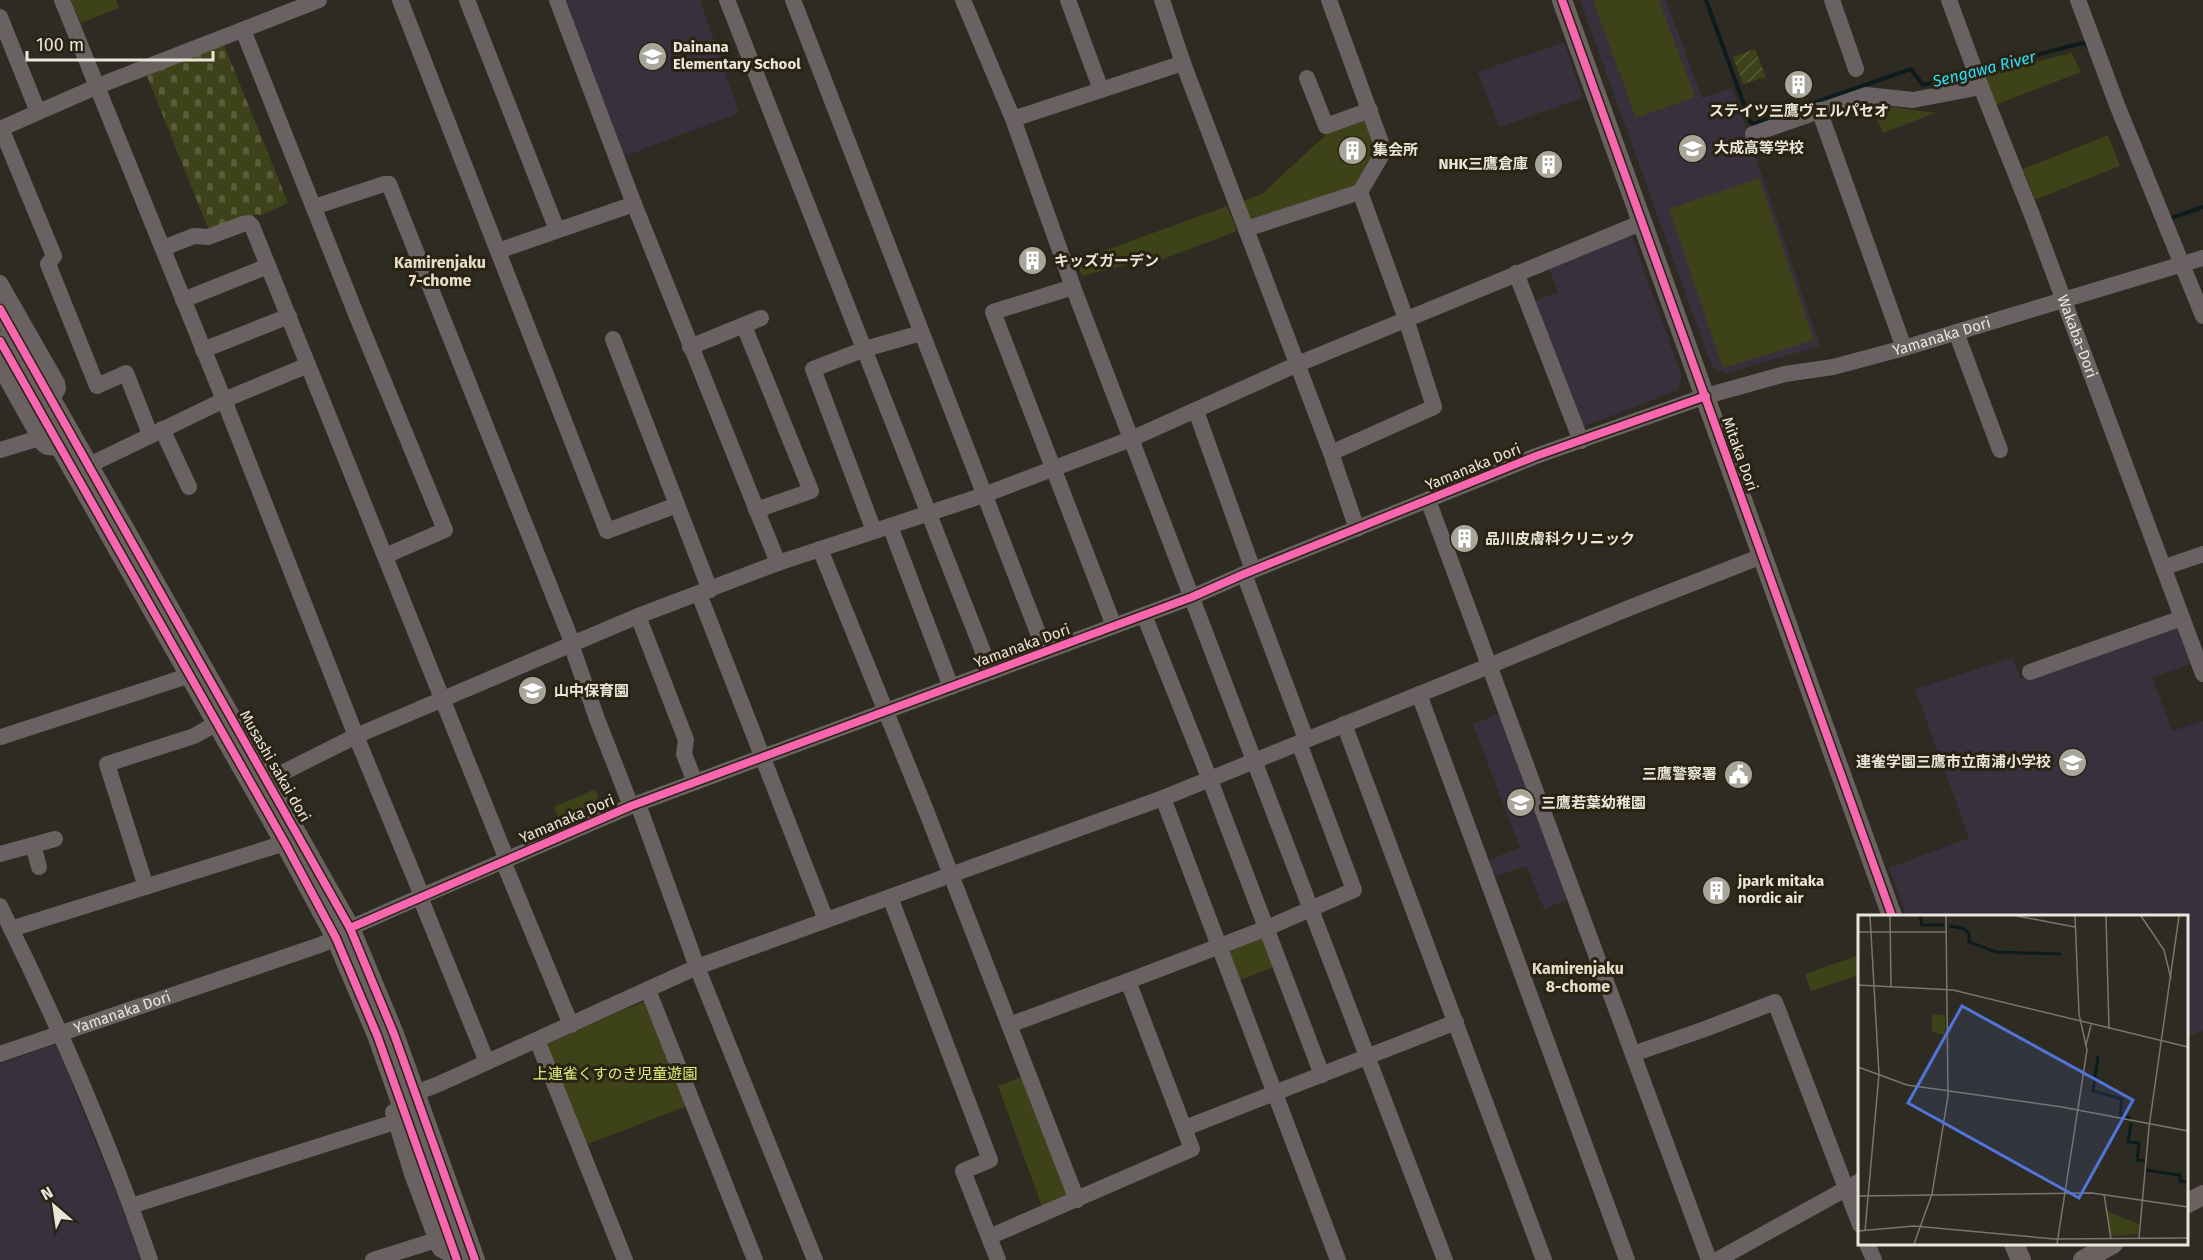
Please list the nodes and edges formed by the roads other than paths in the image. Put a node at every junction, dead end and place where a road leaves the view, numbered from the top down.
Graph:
1 (62, 0) edge
2 (319, 0) edge
3 (400, 0) edge
4 (468, 0) edge
5 (557, 0) edge
6 (727, 0) edge
7 (793, 0) edge
8 (963, 0) edge
9 (1068, 0) edge
10 (1162, 0) edge
11 (1329, 0) edge
12 (1562, 0) edge
13 (1832, 0) edge
14 (1949, 0) edge
15 (2078, 0) edge
16 (0, 16) edge
17 (243, 30) junction
18 (1183, 63) junction
19 (1856, 69) dead end
20 (1977, 76) junction
21 (1307, 78) dead end
22 (98, 86) junction
23 (1101, 90) junction
24 (1370, 110) junction
25 (1819, 110) junction
26 (39, 112) junction
27 (1013, 119) junction
28 (1, 128) edge
29 (1753, 134) dead end
30 (1360, 192) junction
31 (634, 204) junction
32 (314, 207) junction
33 (1643, 222) junction
34 (1246, 229) junction
35 (557, 230) junction
36 (163, 248) junction
37 (498, 251) junction
38 (2203, 258) edge
39 (2181, 264) junction
40 (268, 266) junction
41 (1516, 273) junction
42 (0, 283) edge
43 (1073, 287) junction
44 (183, 300) junction
45 (2064, 300) junction
46 (0, 309) edge
47 (289, 316) junction
48 (2203, 316) edge
49 (761, 318) dead end
50 (1406, 319) junction
51 (744, 326) junction
52 (1956, 332) junction
53 (921, 333) junction
54 (613, 339) dead end
55 (0, 341) edge
56 (690, 347) junction
57 (1904, 348) junction
58 (865, 349) junction
59 (202, 350) junction
60 (11, 361) junction
61 (308, 364) junction
62 (1298, 364) junction
63 (1706, 396) junction
64 (51, 400) junction
65 (224, 400) junction
66 (1196, 411) junction
67 (156, 432) junction
68 (39, 438) junction
69 (1131, 439) junction
70 (1581, 441) junction
71 (61, 448) junction
72 (0, 450) edge
73 (2000, 450) dead end
74 (1331, 453) junction
75 (82, 469) junction
76 (1054, 469) junction
77 (189, 487) dead end
78 (984, 495) junction
79 (1428, 500) junction
80 (677, 505) junction
81 (756, 510) junction
82 (929, 513) junction
83 (882, 529) junction
84 (1358, 529) junction
85 (820, 549) junction
86 (2203, 554) edge
87 (385, 556) junction
88 (1762, 556) junction
89 (778, 563) junction
90 (2165, 567) junction
91 (1249, 572) junction
92 (704, 592) junction
93 (1192, 597) junction
94 (1144, 615) junction
95 (638, 616) junction
96 (2182, 618) junction
97 (1114, 626) junction
98 (571, 644) junction
99 (1045, 651) junction
100 (1489, 666) junction
101 (991, 672) junction
102 (2030, 672) dead end
103 (197, 673) junction
104 (2203, 674) edge
105 (951, 687) junction
106 (1419, 694) junction
107 (443, 699) junction
108 (885, 710) junction
109 (217, 723) junction
110 (1344, 724) junction
111 (356, 736) junction
112 (1, 737) edge
113 (1303, 741) junction
114 (761, 756) junction
115 (1255, 761) junction
116 (268, 780) junction
117 (1210, 780) junction
118 (695, 782) junction
119 (1163, 798) junction
120 (635, 805) junction
121 (55, 839) dead end
122 (285, 843) junction
123 (33, 845) junction
124 (0, 854) edge
125 (505, 860) junction
126 (39, 867) dead end
127 (949, 875) junction
128 (146, 887) junction
129 (421, 896) junction
130 (890, 897) junction
131 (0, 906) edge
132 (1311, 908) junction
133 (1893, 915) edge
134 (826, 920) junction
135 (1267, 928) junction
136 (11, 929) junction
137 (343, 933) junction
138 (1219, 947) junction
139 (697, 967) junction
140 (1128, 981) junction
141 (648, 990) junction
142 (1455, 1022) junction
143 (571, 1025) junction
144 (1009, 1025) junction
145 (59, 1034) junction
146 (537, 1040) junction
147 (0, 1054) edge
148 (1634, 1054) junction
149 (1368, 1057) junction
150 (488, 1062) junction
151 (1322, 1074) junction
152 (1275, 1094) junction
153 (407, 1096) junction
154 (394, 1122) junction
155 (1185, 1128) junction
156 (1852, 1185) edge
157 (2203, 1195) edge
158 (1077, 1200) junction
159 (2188, 1203) edge
160 (131, 1206) junction
161 (1858, 1215) edge
162 (989, 1237) junction
163 (436, 1240) junction
164 (1867, 1245) edge
165 (2014, 1245) edge
166 (2111, 1245) edge
167 (463, 1259) edge
168 (150, 1260) edge
169 (373, 1260) edge
170 (625, 1260) edge
171 (755, 1260) edge
172 (815, 1260) edge
173 (998, 1260) edge
174 (1338, 1260) edge
175 (1445, 1260) edge
176 (1544, 1260) edge
177 (1627, 1260) edge
178 (1710, 1260) edge
179 (1716, 1260) edge
180 (1874, 1260) edge
181 (2021, 1260) edge
182 (2084, 1260) edge

1 - 22 street
2 - 17 street
3 - 37 street
4 - 35 street
5 - 31 street
6 - 58 street
7 - 53 street
8 - 27 street
9 - 23 street
10 - 18 street
11 - 24 street
12 - 33 main road, Mitaka Dori
13 - 19 street
14 - 20 street, Wakaba-Dori
15 - 39 street
16 - 26 street
17 - 22 street
17 - 32 street
18 - 23 street
18 - 34 street
20 - 25 street
20 - 45 street, Wakaba-Dori
21 - 24 street
22 - 26 street
22 - 36 street
23 - 27 street
24 - 30 street
25 - 29 street
25 - 57 street
26 - 28 street
27 - 43 street
28 - 67 street
30 - 34 street
30 - 50 street
31 - 35 street
31 - 56 street
32 - 87 street
32 - 98 street
33 - 41 street
33 - 63 main road, Mitaka Dori
34 - 62 street
35 - 37 street
36 - 40 street
36 - 44 street
37 - 80 street
38 - 39 street, Yamanaka Dori
39 - 45 street, Yamanaka Dori
39 - 48 street
40 - 44 street
40 - 47 street
41 - 50 street
41 - 70 street
42 - 64 street
43 - 69 street
43 - 76 street
44 - 59 street
45 - 52 street, Yamanaka Dori
45 - 90 street, Wakaba-Dori
46 - 64 main road, Musashi sakai dori
47 - 59 street
47 - 61 street
49 - 51 street
50 - 62 street
50 - 74 street
51 - 56 street
51 - 81 street
52 - 57 street, Yamanaka Dori
52 - 73 street
53 - 58 street
53 - 78 street
54 - 80 street
55 - 60 main road, Musashi sakai dori
56 - 81 street
57 - 63 street, Yamanaka Dori
58 - 82 street
58 - 83 street
59 - 65 street
60 - 68 street
60 - 71 main road, Musashi sakai dori
61 - 65 street
61 - 87 street
62 - 66 street
62 - 74 street
63 - 70 street, Yamanaka Dori
63 - 88 main road, Mitaka Dori
64 - 75 main road, Musashi sakai dori
65 - 67 street
65 - 111 street
66 - 69 street
66 - 91 street
67 - 75 street
67 - 77 street
68 - 71 street
68 - 72 street
69 - 76 street
69 - 93 street
70 - 79 street, Yamanaka Dori
71 - 75 main road, Musashi sakai dori
74 - 84 street
75 - 103 main road, Musashi sakai dori
76 - 78 street
76 - 97 street
78 - 82 street
78 - 99 street
79 - 84 street, Yamanaka Dori
79 - 100 street
80 - 92 street
81 - 89 street
82 - 83 street
82 - 101 street
83 - 85 street
83 - 105 street
84 - 91 street, Yamanaka Dori
85 - 89 street
85 - 108 street
86 - 90 street
87 - 107 street
88 - 100 street
88 - 133 main road, Mitaka Dori
89 - 92 street
90 - 96 street, Wakaba-Dori
91 - 93 street, Yamanaka Dori
91 - 113 street
92 - 95 street
92 - 114 street
93 - 94 street, Yamanaka Dori
93 - 115 street
94 - 97 street, Yamanaka Dori
94 - 117 street
95 - 98 street
95 - 118 street
96 - 102 street
96 - 104 street, Wakaba-Dori
97 - 99 street, Yamanaka Dori
98 - 107 street
98 - 120 street
99 - 101 street, Yamanaka Dori
100 - 106 street
100 - 148 street
101 - 105 street, Yamanaka Dori
103 - 109 main road, Musashi sakai dori
103 - 112 street
103 - 116 main road, Musashi sakai dori
105 - 108 street, Yamanaka Dori
106 - 110 street
106 - 177 street
107 - 111 street
107 - 125 street
108 - 114 street, Yamanaka Dori
108 - 127 street
109 - 122 main road, Musashi sakai dori
109 - 128 street
110 - 113 street
110 - 142 street
111 - 116 street
111 - 129 street
113 - 115 street
113 - 132 street
114 - 118 street, Yamanaka Dori
114 - 134 street
115 - 117 street
115 - 132 street
116 - 137 main road, Musashi sakai dori
117 - 119 street
117 - 135 street
118 - 120 street, Yamanaka Dori
119 - 127 street
119 - 138 street
120 - 125 street, Yamanaka Dori
120 - 139 street
121 - 123 street
122 - 128 street
122 - 137 main road, Musashi sakai dori
123 - 124 street
123 - 126 street
125 - 129 street, Yamanaka Dori
125 - 143 street
127 - 130 street
127 - 144 street
128 - 136 street
129 - 137 street, Yamanaka Dori
129 - 150 street
130 - 134 street
130 - 162 street
131 - 136 street
132 - 135 street
132 - 149 street
134 - 139 street
135 - 138 street
135 - 151 street
136 - 145 street
137 - 145 street, Yamanaka Dori
137 - 153 main road, Musashi sakai dori
138 - 140 street
138 - 152 street
139 - 141 street
139 - 172 street
140 - 144 street
140 - 155 street
141 - 143 street
141 - 171 street
142 - 149 street
142 - 176 street
143 - 146 street
144 - 158 street
145 - 147 street, Yamanaka Dori
145 - 160 street
146 - 150 street
146 - 170 street
148 - 156 street
148 - 178 street
149 - 151 street
149 - 175 street
150 - 153 street
151 - 152 street
152 - 155 street
152 - 174 street
153 - 154 street
153 - 167 main road, Musashi sakai dori
154 - 160 street
154 - 163 street
155 - 158 street
156 - 161 street
156 - 179 street
157 - 159 main road
158 - 162 street
160 - 168 street
162 - 173 street
163 - 167 street
163 - 169 street
164 - 180 street
165 - 181 main road
166 - 182 main road

